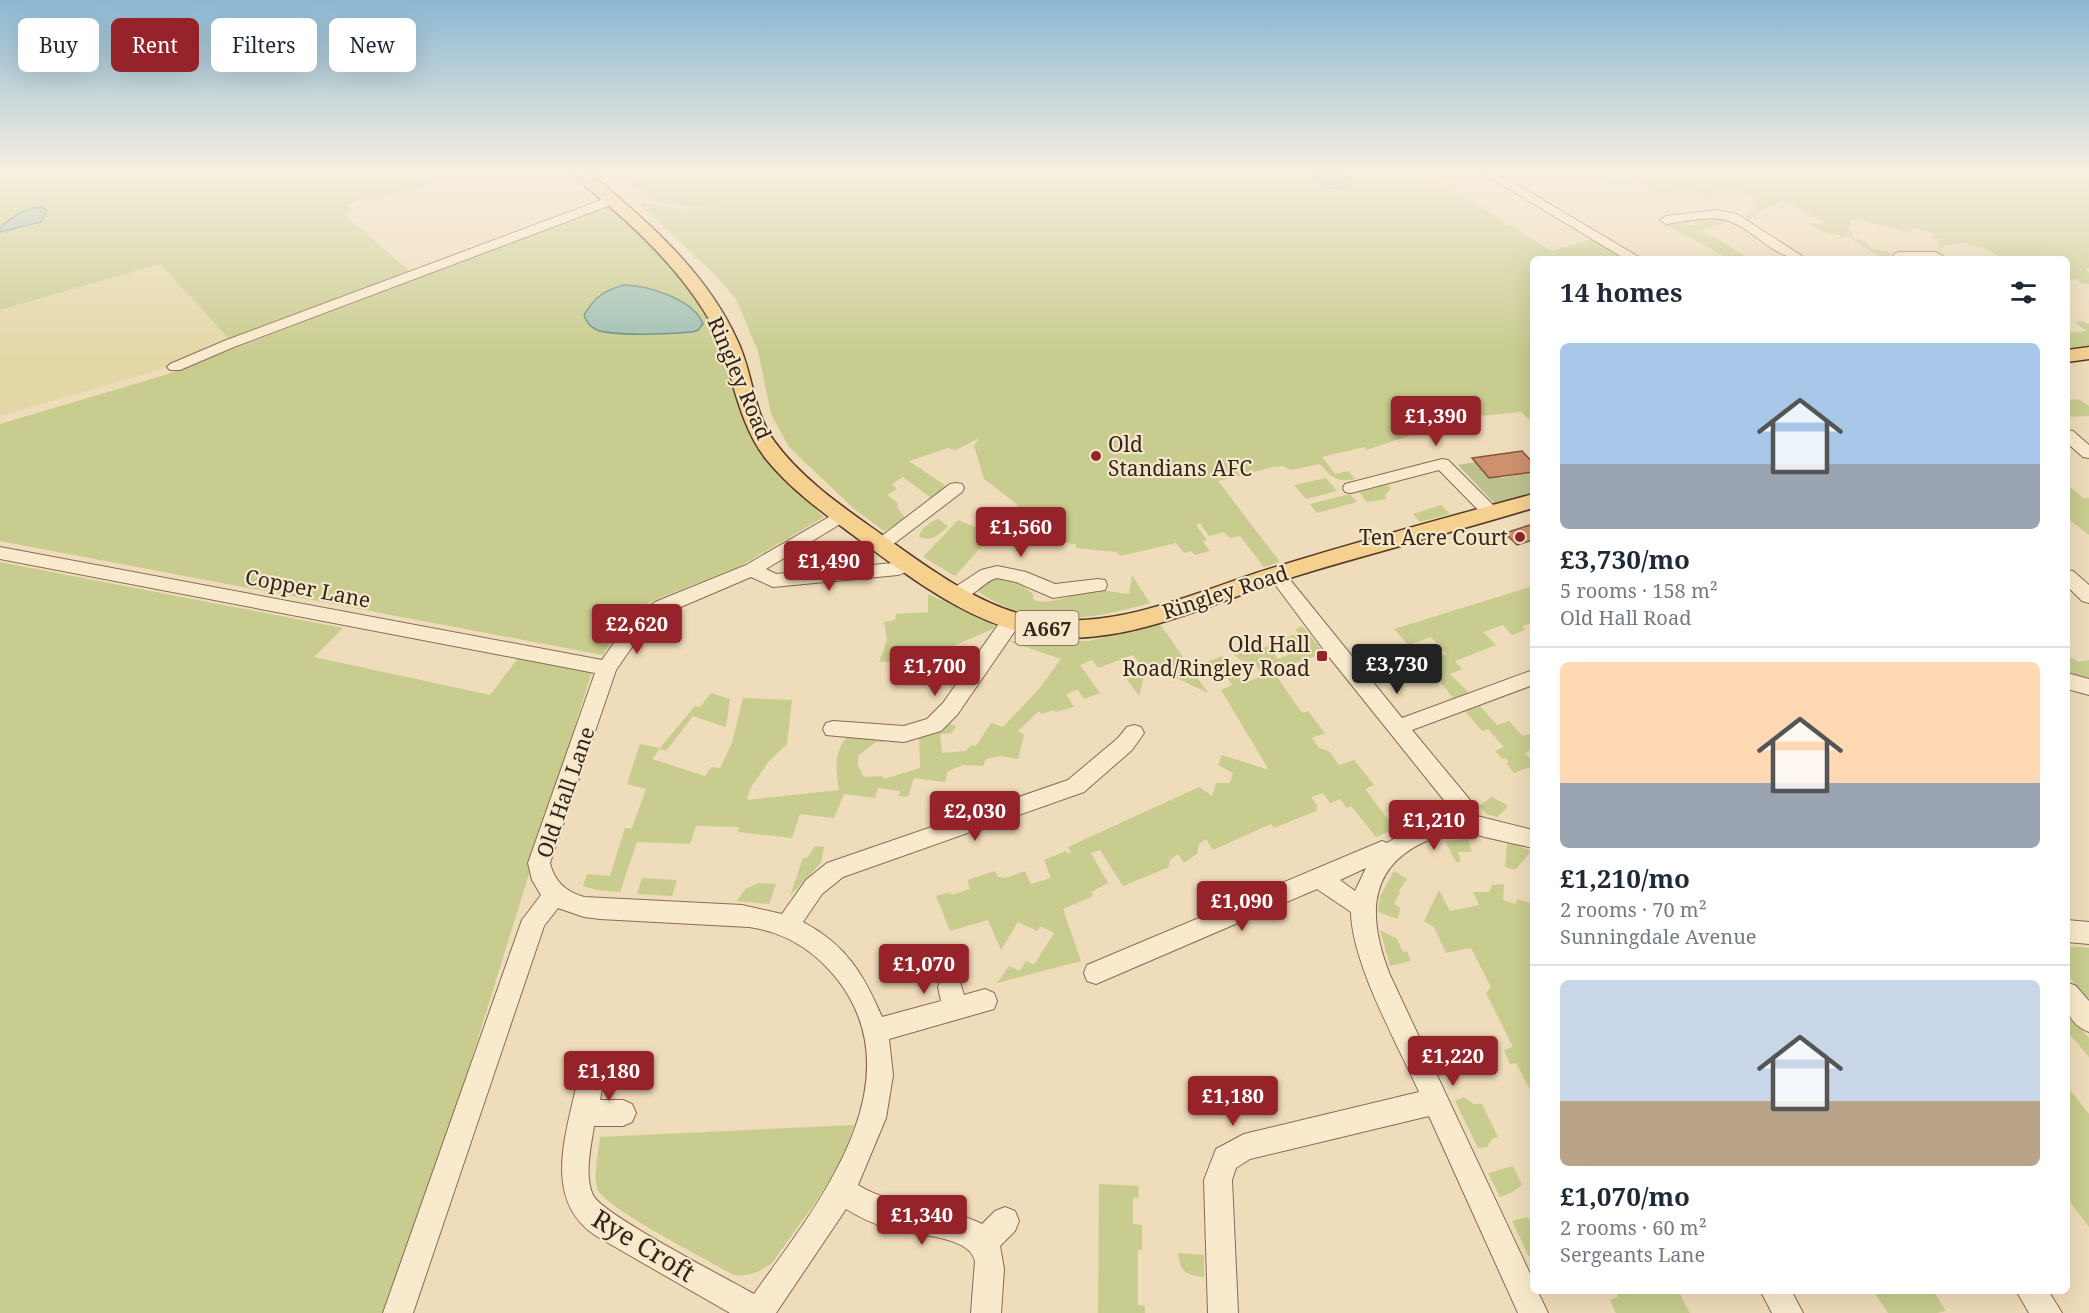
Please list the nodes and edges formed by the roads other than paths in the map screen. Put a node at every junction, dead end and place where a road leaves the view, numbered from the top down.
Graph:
1 (525, 233) edge
2 (648, 233) edge
3 (1592, 233) edge
4 (1758, 233) edge
5 (1631, 256) edge
6 (1795, 256) edge
7 (1900, 256) edge
8 (1936, 256) dead end
9 (2089, 353) edge
10 (2070, 356) edge
11 (175, 367) dead end
12 (2070, 437) edge
13 (2089, 453) edge
14 (956, 488) dead end
15 (1352, 488) dead end
16 (1530, 502) edge
17 (1492, 514) junction
18 (841, 516) junction
19 (881, 545) junction
20 (0, 552) edge
21 (906, 562) junction
22 (752, 569) junction
23 (1276, 575) junction
24 (2070, 579) edge
25 (1098, 585) dead end
26 (959, 594) junction
27 (2089, 596) edge
28 (1011, 620) junction
29 (607, 668) junction
30 (1530, 678) edge
31 (2070, 682) edge
32 (2089, 687) edge
33 (1399, 727) junction
34 (833, 729) dead end
35 (1134, 733) dead end
36 (1460, 819) junction
37 (1530, 838) edge
38 (1389, 854) junction
39 (1318, 877) junction
40 (555, 896) junction
41 (1362, 905) junction
42 (787, 926) junction
43 (2070, 932) edge
44 (2089, 933) edge
45 (1096, 973) dead end
46 (2070, 998) edge
47 (985, 1001) dead end
48 (2089, 1020) edge
49 (874, 1031) junction
50 (590, 1083) dead end
51 (1436, 1101) junction
52 (584, 1113) junction
53 (623, 1113) dead end
54 (842, 1191) junction
55 (1005, 1221) dead end
56 (984, 1242) junction
57 (1777, 1294) edge
58 (2033, 1294) edge
59 (398, 1313) edge
60 (759, 1313) edge
61 (986, 1313) edge
62 (1223, 1313) edge
63 (1533, 1313) edge
64 (1788, 1313) edge
65 (2047, 1313) edge

1 - 11 street
2 - 18 main road, Ringley Road / A667
3 - 5 street
4 - 6 street
7 - 8 street
9 - 10 main road
12 - 13 street
14 - 19 street
15 - 17 street
16 - 17 main road, Ringley Road / A667
17 - 23 main road, Ringley Road / A667
18 - 19 main road, Ringley Road / A667
18 - 22 street, Old Hall Lane
19 - 21 main road, Ringley Road / A667
20 - 29 street, Copper Lane
21 - 22 street
21 - 26 main road, Ringley Road / A667
22 - 29 street, Old Hall Lane
23 - 28 main road, Ringley Road / A667
23 - 33 street
24 - 27 street
25 - 26 street
26 - 28 main road, Ringley Road / A667
28 - 34 street
29 - 40 street, Old Hall Lane
30 - 33 street
31 - 32 street
33 - 36 street
35 - 42 street
36 - 37 street
36 - 38 street
38 - 39 street
38 - 41 street
39 - 41 street
39 - 45 street
40 - 42 street
40 - 59 street
41 - 51 street
42 - 49 street
43 - 44 street
46 - 48 street
47 - 49 street
49 - 54 street
50 - 52 street, Rye Croft
51 - 62 street
51 - 63 street
52 - 53 street
52 - 60 street, Rye Croft
54 - 56 street
54 - 60 street
55 - 56 street
56 - 61 street
57 - 64 street
58 - 65 street

